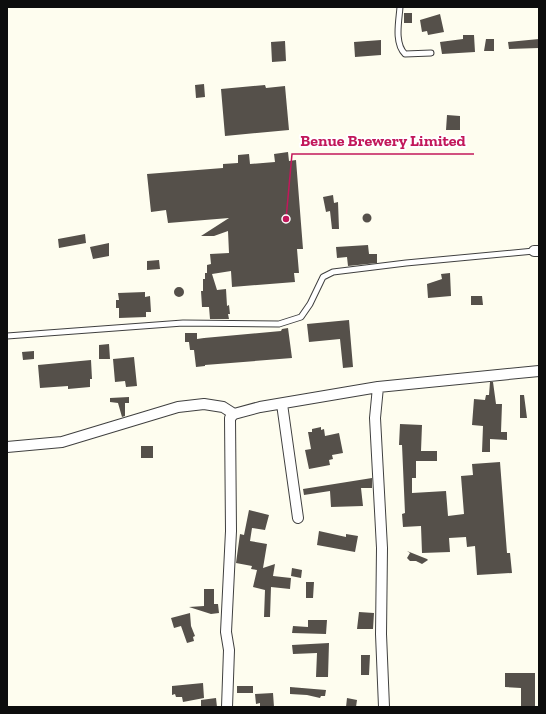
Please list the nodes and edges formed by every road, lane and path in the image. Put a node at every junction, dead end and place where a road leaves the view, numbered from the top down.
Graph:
1 (400, 7) edge
2 (431, 53) dead end
3 (537, 251) edge
4 (7, 336) edge
5 (539, 371) edge
6 (378, 387) junction
7 (282, 404) junction
8 (234, 414) junction
9 (7, 447) edge
10 (298, 518) dead end
11 (227, 707) edge
12 (384, 707) edge

1 - 2 lane
3 - 4 lane
5 - 6 street
6 - 7 street
6 - 12 street
7 - 8 street
7 - 10 street
8 - 9 street
8 - 11 street

